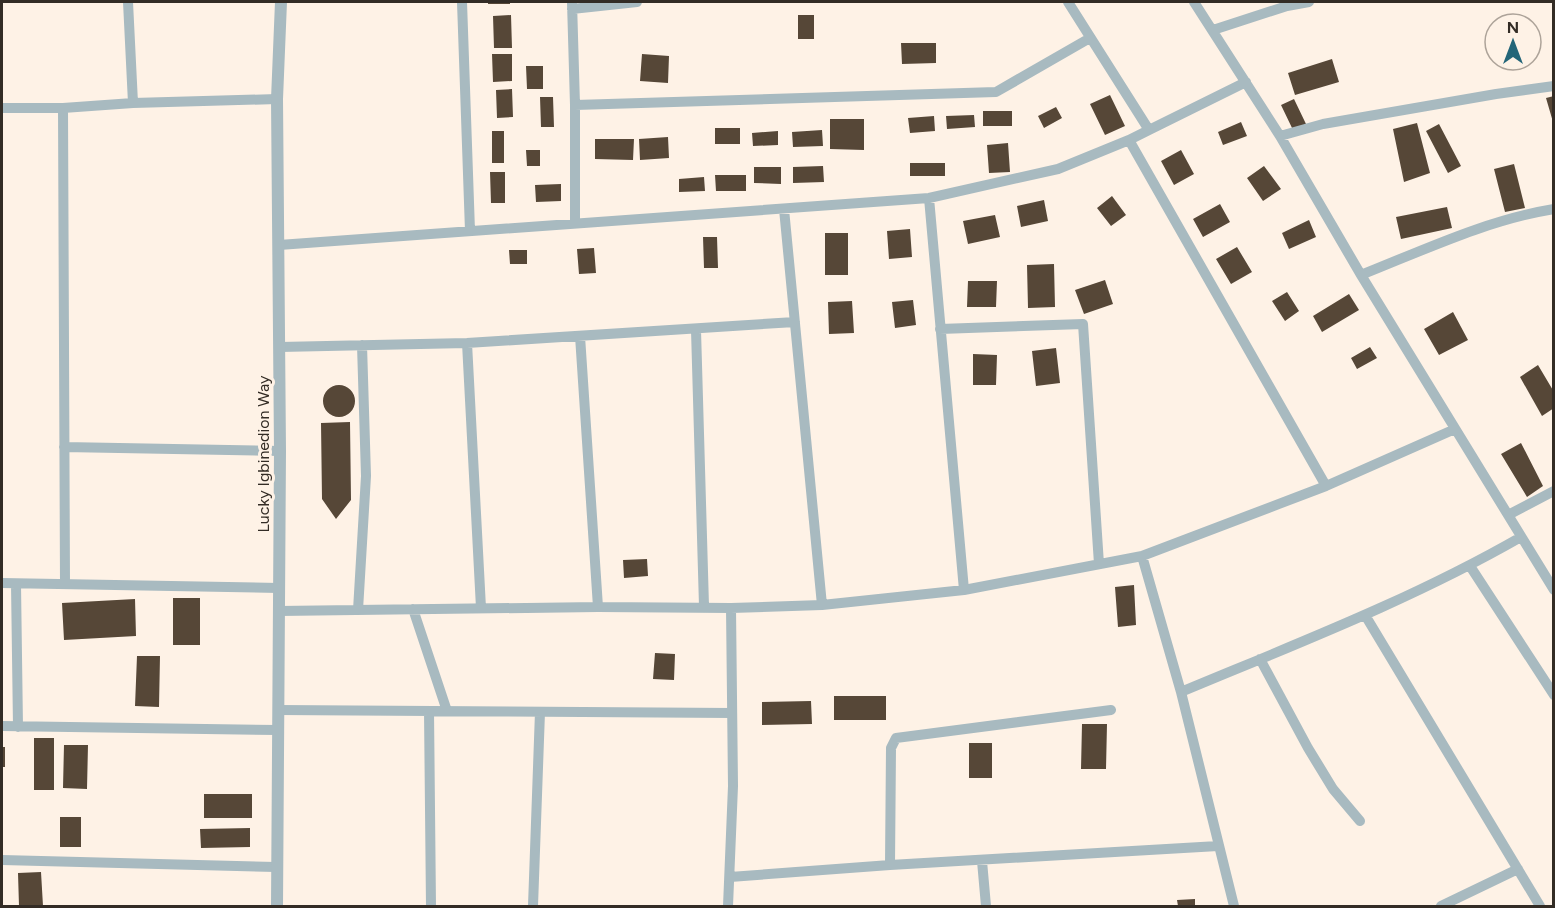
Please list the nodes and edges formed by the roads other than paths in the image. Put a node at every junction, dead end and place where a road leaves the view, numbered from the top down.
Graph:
1 (128, 2) edge
2 (281, 2) edge
3 (462, 2) edge
4 (637, 2) edge
5 (1068, 2) edge
6 (1194, 2) edge
7 (1309, 2) edge
8 (572, 5) edge
9 (1213, 30) junction
10 (1090, 38) junction
11 (1246, 82) junction
12 (1554, 86) edge
13 (277, 99) junction
14 (133, 103) junction
15 (575, 105) junction
16 (2, 108) edge
17 (63, 108) junction
18 (1149, 130) junction
19 (1280, 136) junction
20 (1129, 140) junction
21 (928, 198) junction
22 (784, 208) junction
23 (1554, 208) edge
24 (575, 224) junction
25 (470, 231) junction
26 (279, 245) junction
27 (1361, 275) junction
28 (795, 322) junction
29 (940, 329) junction
30 (696, 330) junction
31 (580, 336) junction
32 (467, 343) junction
33 (362, 345) junction
34 (280, 347) junction
35 (1455, 429) junction
36 (64, 447) junction
37 (280, 451) junction
38 (1326, 486) junction
39 (1554, 491) edge
40 (1508, 515) junction
41 (1521, 537) junction
42 (1142, 556) junction
43 (1099, 564) junction
44 (1470, 566) junction
45 (2, 583) edge
46 (16, 584) junction
47 (65, 585) junction
48 (279, 588) junction
49 (964, 590) junction
50 (1554, 590) edge
51 (822, 605) junction
52 (704, 606) junction
53 (598, 607) junction
54 (481, 608) junction
55 (730, 608) junction
56 (413, 609) junction
57 (358, 610) junction
58 (279, 611) junction
59 (1365, 615) junction
60 (1260, 659) junction
61 (1181, 692) junction
62 (1554, 695) edge
63 (278, 710) junction
64 (1111, 710) dead end
65 (429, 711) junction
66 (447, 711) junction
67 (540, 712) junction
68 (732, 713) junction
69 (2, 726) edge
70 (18, 727) junction
71 (278, 730) junction
72 (1360, 820) dead end
73 (1218, 846) junction
74 (2, 860) edge
75 (982, 861) junction
76 (890, 865) junction
77 (276, 867) junction
78 (1518, 869) junction
79 (729, 877) junction
80 (277, 906) edge
81 (431, 906) edge
82 (533, 906) edge
83 (729, 906) edge
84 (986, 906) edge
85 (1234, 906) edge
86 (1441, 906) edge
87 (1540, 906) edge

1 - 14 street
2 - 13 street, Lucky Igbinedion Way
3 - 25 street
4 - 8 street
5 - 10 street
6 - 9 street
7 - 9 street
8 - 15 street
9 - 11 street
10 - 15 street
10 - 18 street
11 - 18 street
11 - 19 street
12 - 19 street
13 - 14 street
13 - 26 street, Lucky Igbinedion Way
14 - 17 street
15 - 24 street
16 - 17 street
17 - 36 street
18 - 20 street
19 - 27 street
20 - 21 street
20 - 38 street
21 - 22 street
21 - 29 street
22 - 24 street
22 - 28 street
23 - 27 street
24 - 25 street
25 - 26 street
26 - 34 street, Lucky Igbinedion Way
27 - 35 street
28 - 30 street
28 - 51 street
29 - 43 street
29 - 49 street
30 - 31 street
30 - 52 street
31 - 32 street
31 - 53 street
32 - 33 street
32 - 54 street
33 - 34 street
33 - 57 street
34 - 37 street, Lucky Igbinedion Way
35 - 38 street
35 - 40 street
36 - 37 street
36 - 47 street
37 - 48 street, Lucky Igbinedion Way
38 - 42 street
39 - 40 street
40 - 41 street
41 - 44 street
41 - 50 street
42 - 43 street
42 - 61 street
43 - 49 street
44 - 59 street
44 - 62 street
45 - 46 street
46 - 47 street
46 - 70 street
47 - 48 street
48 - 58 street, Lucky Igbinedion Way
49 - 51 street
51 - 55 street
52 - 53 street
52 - 55 street
53 - 54 street
54 - 56 street
55 - 68 street
56 - 57 street
56 - 66 street
57 - 58 street
58 - 63 street, Lucky Igbinedion Way
59 - 60 street
59 - 78 street
60 - 61 street
60 - 72 street
61 - 73 street
63 - 65 street
63 - 71 street, Lucky Igbinedion Way
64 - 76 street
65 - 66 street
65 - 81 street
66 - 67 street
67 - 68 street
67 - 82 street
68 - 79 street
69 - 70 street
70 - 71 street
71 - 77 street, Lucky Igbinedion Way
73 - 75 street
73 - 85 street
74 - 77 street
75 - 76 street
75 - 84 street
76 - 79 street
77 - 80 street, Lucky Igbinedion Way
78 - 86 street
78 - 87 street
79 - 83 street

